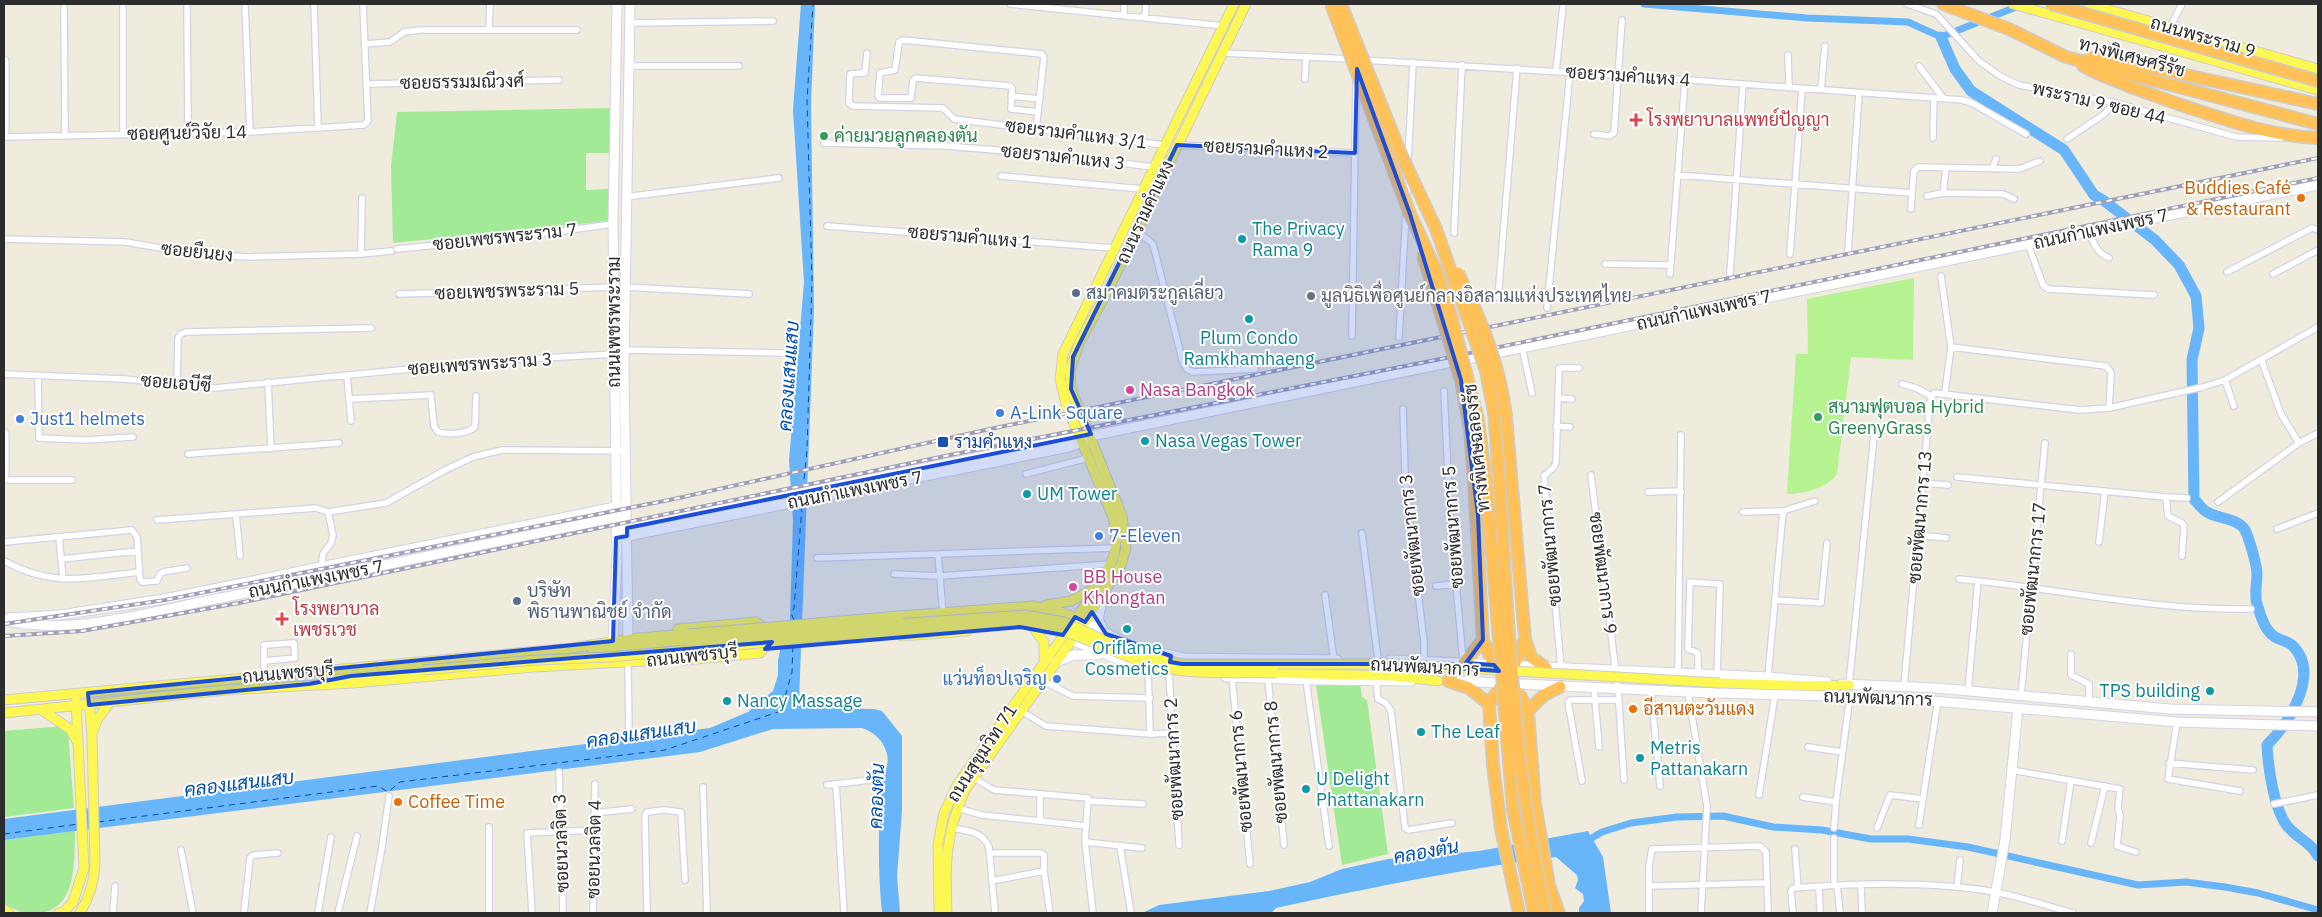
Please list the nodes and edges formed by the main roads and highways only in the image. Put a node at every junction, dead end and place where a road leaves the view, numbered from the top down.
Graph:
1 (1234, 4) edge
2 (1246, 4) edge
3 (1331, 4) edge
4 (1341, 4) edge
5 (1943, 4) edge
6 (2013, 4) edge
7 (2088, 4) edge
8 (2052, 10) edge
9 (2158, 24) junction
10 (2151, 44) junction
11 (1212, 49) junction
12 (1222, 53) junction
13 (2066, 57) junction
14 (2318, 69) edge
15 (2318, 81) edge
16 (2318, 90) edge
17 (2318, 104) edge
18 (2315, 123) edge
19 (2315, 137) edge
20 (1410, 214) junction
21 (1436, 229) junction
22 (1089, 298) junction
23 (1101, 304) junction
24 (1102, 588) junction
25 (1033, 606) junction
26 (944, 614) junction
27 (1075, 617) junction
28 (1010, 619) junction
29 (1085, 622) junction
30 (927, 625) junction
31 (1033, 627) junction
32 (959, 632) junction
33 (808, 634) dead end
34 (1062, 635) junction
35 (638, 638) junction
36 (689, 638) junction
37 (1525, 639) junction
38 (1072, 640) junction
39 (1483, 640) junction
40 (572, 648) junction
41 (644, 661) junction
42 (1043, 662) junction
43 (1464, 663) road end
44 (1494, 665) road end
45 (1514, 666) road end
46 (1546, 668) road end
47 (1443, 681) joint
48 (309, 684) junction
49 (1849, 684) road end
50 (1560, 687) road end
51 (88, 693) junction
52 (75, 694) junction
53 (4, 700) edge
54 (110, 702) junction
55 (1489, 704) junction
56 (89, 705) junction
57 (77, 706) junction
58 (43, 711) junction
59 (1529, 713) junction
60 (4, 714) edge
61 (1490, 717) junction
62 (92, 736) junction
63 (78, 743) junction
64 (943, 845) junction
65 (943, 899) junction
66 (4, 909) edge
67 (10, 913) edge
68 (59, 913) edge
69 (80, 913) edge
70 (934, 913) edge
71 (939, 913) edge
72 (947, 913) edge
73 (953, 913) edge
74 (1519, 913) edge
75 (1534, 913) edge
76 (1546, 913) edge
77 (1559, 913) edge

1 - 11 main road, ถนนรามคำแหง
2 - 12 main road, ถนนรามคำแหง
3 - 20 highway, ทางพิเศษฉลองรัช, bridge
4 - 21 highway, ทางพิเศษฉลองรัช, bridge
5 - 13 highway, ทางพิเศษศรีรัช
6 - 8 main road, ถนนพระราม 9
7 - 9 main road, ถนนพระราม 9
8 - 10 main road, ถนนพระราม 9
8 - 15 highway, ทางพิเศษศรีรัช, bridge
9 - 10 main road
9 - 14 main road, ถนนพระราม 9
10 - 16 main road, ถนนพระราม 9
11 - 12 main road
11 - 22 main road, ถนนรามคำแหง
12 - 23 main road, ถนนรามคำแหง
13 - 17 highway
13 - 18 highway, ทางพิเศษศรีรัช
13 - 19 highway
20 - 39 highway, bridge
20 - 75 highway, ทางพิเศษฉลองรัช, bridge
21 - 37 highway, bridge
21 - 76 highway, ทางพิเศษฉลองรัช, bridge
22 - 23 main road
22 - 24 main road, ถนนรามคำแหง
23 - 24 main road, ถนนรามคำแหง
24 - 25 main road
24 - 27 main road, ถนนรามคำแหง
24 - 29 main road, ถนนรามคำแหง
25 - 26 main road, ถนนเพชรบุรี
25 - 27 main road, ถนนเพชรบุรี
26 - 30 main road
26 - 36 main road, ถนนเพชรบุรี, bridge
27 - 29 main road, ถนนเพชรบุรี
27 - 34 main road, ถนนรามคำแหง
28 - 36 main road, ถนนเพชรบุรี, bridge
28 - 47 main road, ถนนพัฒนาการ, bridge
28 - 48 main road, ถนนเพชรบุรี, bridge
28 - 49 main road, ถนนพัฒนาการ, bridge
29 - 38 main road, ถนนรามคำแหง
30 - 32 main road
30 - 33 main road
31 - 32 main road, ถนนเพชรบุรี
31 - 34 main road, ถนนเพชรบุรี
31 - 42 main road
32 - 41 main road, ถนนเพชรบุรี
34 - 38 main road, ถนนเพชรบุรี
34 - 42 main road, ถนนสุขุมวิท 71
35 - 36 main road, ถนนเพชรบุรี
35 - 40 main road, ถนนเพชรบุรี
35 - 41 main road
36 - 40 main road, ถนนเพชรบุรี
37 - 45 highway
37 - 46 highway
38 - 64 main road, ถนนสุขุมวิท 71
39 - 43 highway
39 - 44 highway
40 - 51 main road, ถนนเพชรบุรี
41 - 48 main road, ถนนเพชรบุรี
42 - 64 main road, ถนนสุขุมวิท 71
47 - 55 highway
48 - 54 main road, ถนนเพชรบุรี
50 - 59 highway
51 - 52 main road, ถนนเพชรบุรี
51 - 56 main road
52 - 53 main road, ถนนเพชรบุรี
52 - 57 main road
54 - 56 main road, ถนนเพชรบุรี
54 - 62 main road
55 - 59 highway
55 - 61 highway
56 - 57 main road, ถนนเพชรบุรี
56 - 62 main road
57 - 58 main road, ถนนเพชรบุรี
57 - 63 main road
58 - 60 main road, ถนนเพชรบุรี
58 - 63 main road
59 - 61 highway
59 - 77 highway
61 - 74 highway
62 - 69 main road
63 - 68 main road
64 - 65 main road, ถนนสุขุมวิท 71
64 - 70 main road
64 - 73 main road
65 - 71 main road, ถนนสุขุมวิท 71
65 - 72 main road, ถนนสุขุมวิท 71
66 - 67 main road

